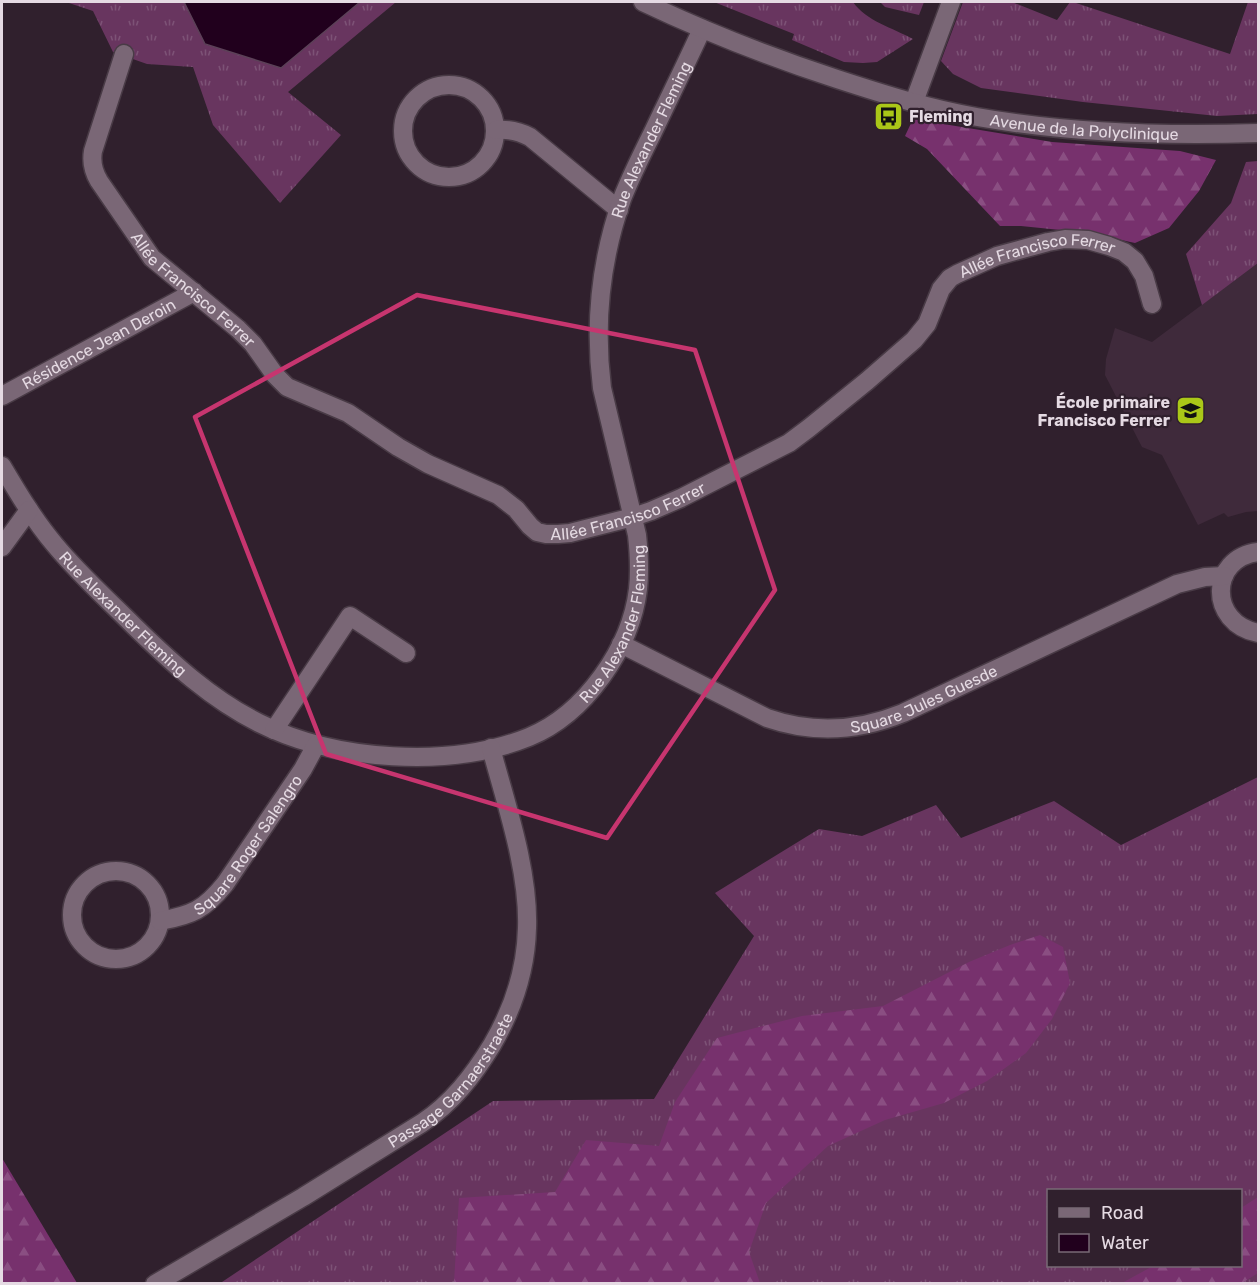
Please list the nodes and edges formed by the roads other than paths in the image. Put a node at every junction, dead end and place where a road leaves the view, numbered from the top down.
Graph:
1 (643, 2) edge
2 (951, 2) edge
3 (702, 29) junction
4 (123, 54) dead end
5 (914, 102) junction
6 (496, 130) junction
7 (1258, 134) edge
8 (619, 210) junction
9 (194, 292) junction
10 (1152, 304) dead end
11 (2, 396) edge
12 (2, 466) edge
13 (29, 510) junction
14 (633, 517) junction
15 (2, 547) edge
16 (1258, 552) edge
17 (1224, 576) junction
18 (1258, 633) edge
19 (621, 644) junction
20 (406, 653) dead end
21 (274, 730) junction
22 (316, 745) junction
23 (491, 748) junction
24 (160, 921) junction
25 (155, 1284) edge

1 - 3 street, Avenue de la Polyclinique
2 - 5 street
3 - 5 street, Avenue de la Polyclinique
3 - 8 street, Rue Alexander Fleming
4 - 9 street, Allée Francisco Ferrer
5 - 7 street, Avenue de la Polyclinique
6 - 6 street
6 - 8 street
8 - 14 street, Rue Alexander Fleming
9 - 11 street, Résidence Jean Deroin
9 - 14 street, Allée Francisco Ferrer
10 - 14 street, Allée Francisco Ferrer
12 - 13 street, Rue Alexander Fleming
13 - 15 street
13 - 21 street, Rue Alexander Fleming
14 - 19 street, Rue Alexander Fleming
16 - 17 street
17 - 18 street
17 - 19 street, Square Jules Guesde
19 - 23 street, Rue Alexander Fleming
20 - 21 street
21 - 22 street, Rue Alexander Fleming
22 - 23 street, Rue Alexander Fleming
22 - 24 street, Square Roger Salengro
23 - 25 street, Passage Garnaerstraete
24 - 24 street

